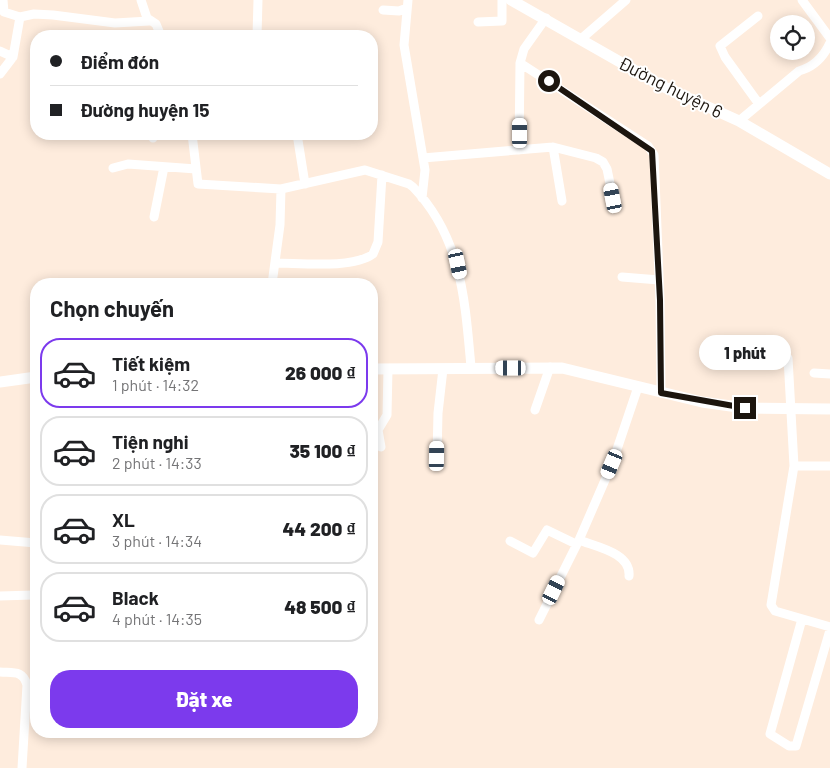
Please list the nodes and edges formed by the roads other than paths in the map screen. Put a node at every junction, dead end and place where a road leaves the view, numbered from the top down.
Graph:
1 (3, 0) edge
2 (141, 0) edge
3 (258, 0) edge
4 (502, 0) edge
5 (511, 0) edge
6 (626, 0) edge
7 (802, 0) edge
8 (408, 4) edge
9 (383, 10) dead end
10 (758, 16) dead end
11 (20, 17) junction
12 (546, 18) junction
13 (149, 21) junction
14 (478, 22) dead end
15 (158, 30) edge
16 (257, 30) edge
17 (830, 38) edge
18 (581, 39) junction
19 (830, 42) edge
20 (0, 51) edge
21 (13, 57) junction
22 (520, 63) junction
23 (0, 74) edge
24 (759, 104) junction
25 (739, 121) junction
26 (193, 140) edge
27 (298, 140) edge
28 (553, 147) junction
29 (519, 150) junction
30 (423, 158) junction
31 (164, 167) junction
32 (113, 168) dead end
33 (196, 169) junction
34 (830, 174) edge
35 (382, 175) junction
36 (305, 184) junction
37 (281, 189) junction
38 (422, 198) junction
39 (613, 198) dead end
40 (562, 201) dead end
41 (154, 217) dead end
42 (275, 263) junction
43 (622, 277) dead end
44 (273, 278) edge
45 (659, 280) junction
46 (788, 358) dead end
47 (471, 367) junction
48 (550, 367) junction
49 (378, 369) edge
50 (388, 369) junction
51 (443, 369) junction
52 (814, 373) dead end
53 (830, 374) edge
54 (30, 378) edge
55 (0, 382) edge
56 (638, 387) junction
57 (661, 393) junction
58 (830, 409) edge
59 (535, 410) dead end
60 (792, 410) junction
61 (381, 447) dead end
62 (437, 456) dead end
63 (794, 466) junction
64 (830, 466) edge
65 (0, 540) edge
66 (510, 541) dead end
67 (30, 542) edge
68 (578, 542) junction
69 (629, 576) dead end
70 (30, 595) edge
71 (0, 596) edge
72 (802, 619) junction
73 (539, 620) dead end
74 (830, 628) edge
75 (0, 672) edge
76 (22, 768) edge

1 - 11 street
2 - 13 street
3 - 16 street
4 - 14 street
5 - 12 street, Đường huyện 6
6 - 18 street
7 - 17 street
8 - 9 street
8 - 30 street
10 - 24 street
11 - 13 street
11 - 21 street
12 - 18 street, Đường huyện 6
12 - 22 street
13 - 15 street
18 - 25 street, Đường huyện 6
19 - 24 street
20 - 21 street
21 - 23 street
22 - 29 street
22 - 45 street
24 - 25 street
25 - 34 street, Đường huyện 6
26 - 33 street
27 - 36 street
28 - 29 street
28 - 39 street
28 - 40 street
29 - 30 street
30 - 38 street
31 - 32 street
31 - 33 street
31 - 41 street
33 - 37 street
35 - 36 street
35 - 38 street
35 - 42 street
36 - 37 street
37 - 42 street
38 - 47 street
42 - 44 street
43 - 45 street
45 - 57 street
46 - 60 street
47 - 48 street
47 - 51 street
48 - 56 street
48 - 59 street
49 - 50 street
50 - 51 street
50 - 61 street
51 - 62 street
52 - 53 street
54 - 55 street
56 - 57 street
56 - 68 street
57 - 60 street
58 - 60 street
60 - 63 street
63 - 64 street
63 - 72 street
65 - 67 street
66 - 68 street
68 - 69 street
68 - 73 street
70 - 71 street
72 - 74 street
72 - 74 street
75 - 76 street

